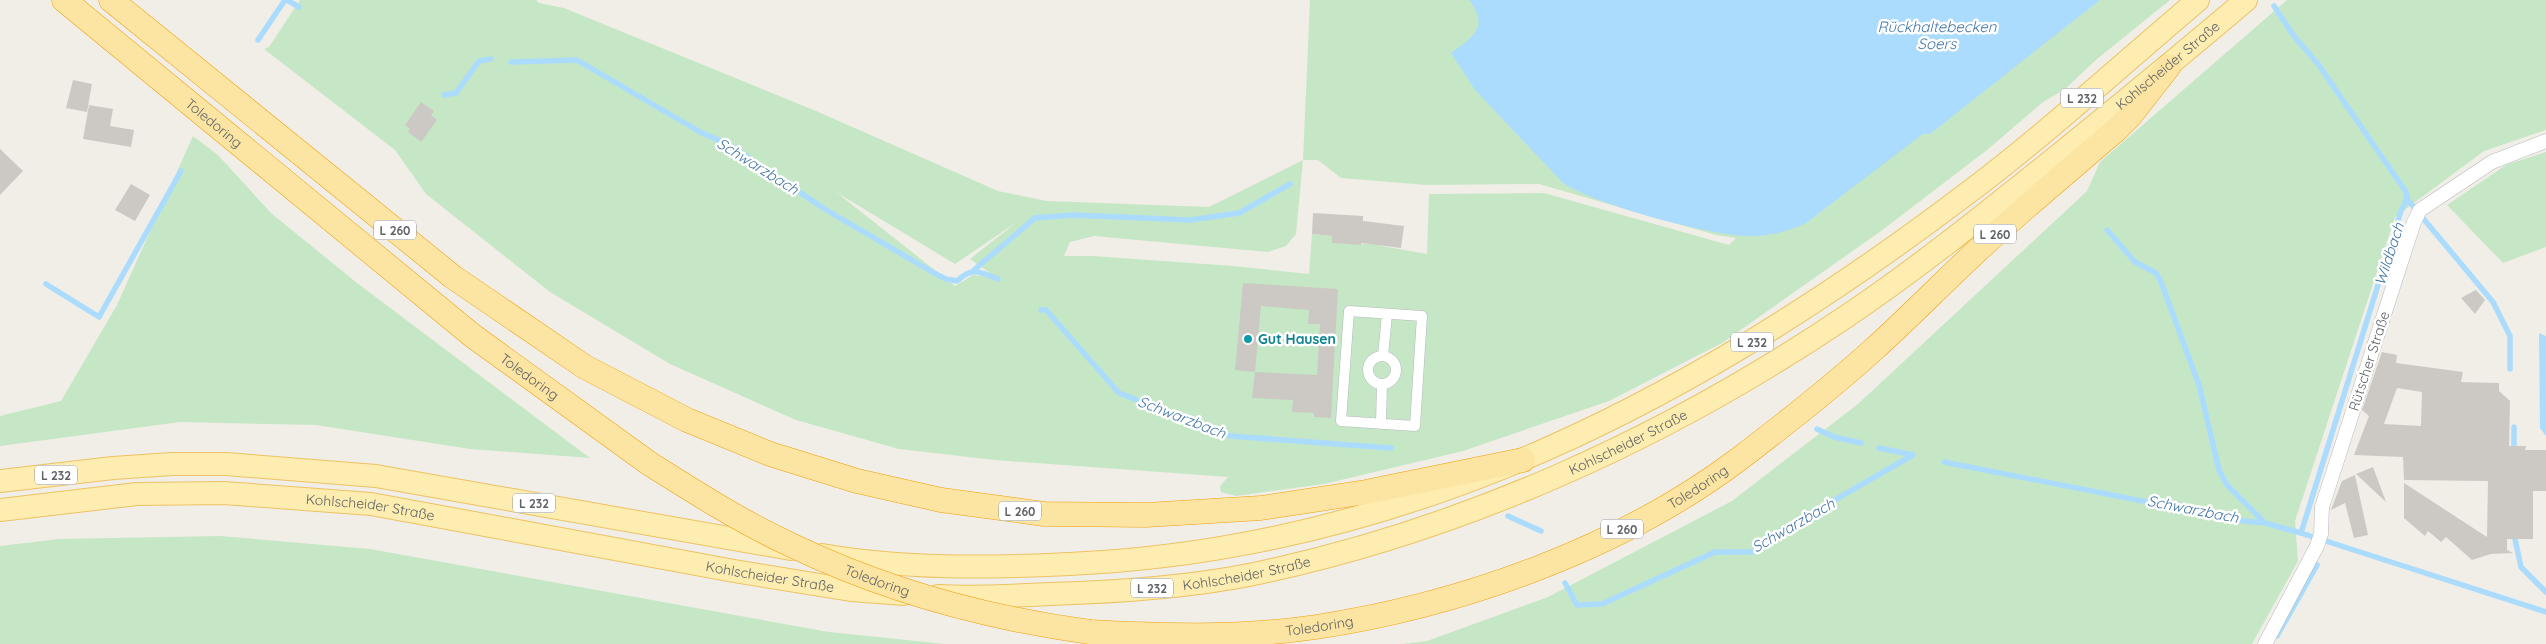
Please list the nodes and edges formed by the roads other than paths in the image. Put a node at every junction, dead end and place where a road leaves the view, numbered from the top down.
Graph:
1 (64, 0) edge
2 (2198, 0) edge
3 (2246, 0) edge
4 (117, 6) edge
5 (2168, 66) junction
6 (2546, 141) edge
7 (1387, 314) junction
8 (1383, 356) junction
9 (1382, 384) junction
10 (1381, 424) junction
11 (1523, 460) junction
12 (0, 481) edge
13 (0, 510) edge
14 (2265, 644) edge

1 - 5 highway, Toledoring / L 260, bridge
2 - 11 main road, Kohlscheider Straße / L 232
3 - 5 main road, Kohlscheider Straße / L 232
4 - 11 highway, L 260
5 - 13 main road, Kohlscheider Straße / L 232
6 - 14 street, Rütscher Straße
7 - 8 street
7 - 10 street
7 - 10 street
8 - 9 street
8 - 9 street
9 - 10 street
11 - 12 main road, Kohlscheider Straße / L 232

